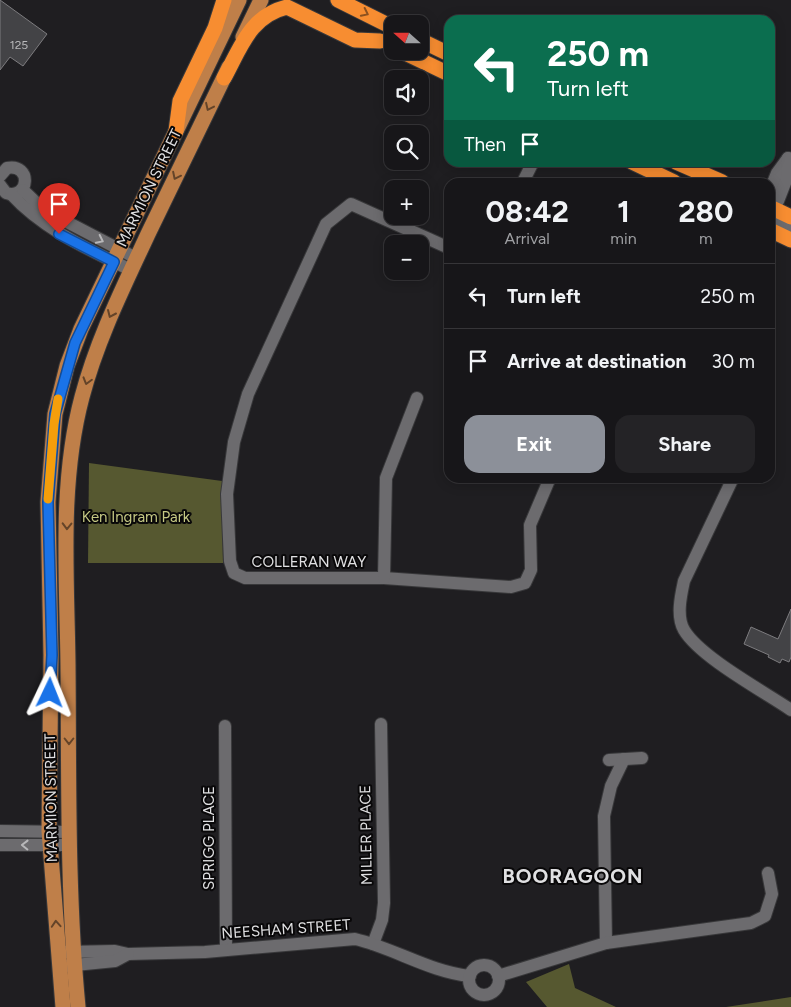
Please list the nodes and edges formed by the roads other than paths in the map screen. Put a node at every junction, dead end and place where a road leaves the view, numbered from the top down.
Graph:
1 (224, 0) edge
2 (239, 0) edge
3 (261, 0) edge
4 (295, 0) edge
5 (338, 0) edge
6 (384, 23) edge
7 (384, 43) edge
8 (384, 44) edge
9 (429, 44) edge
10 (444, 52) edge
11 (420, 60) edge
12 (444, 72) edge
13 (224, 78) junction
14 (176, 132) junction
15 (790, 155) edge
16 (642, 167) edge
17 (688, 167) edge
18 (0, 176) edge
19 (666, 178) edge
20 (713, 178) edge
21 (775, 178) edge
22 (0, 185) edge
23 (17, 192) junction
24 (775, 203) edge
25 (775, 209) edge
26 (791, 217) edge
27 (775, 222) edge
28 (791, 230) edge
29 (775, 232) edge
30 (791, 240) edge
31 (444, 246) edge
32 (117, 255) junction
33 (133, 264) junction
34 (417, 398) dead end
35 (548, 483) edge
36 (731, 483) edge
37 (384, 578) junction
38 (791, 710) edge
39 (381, 724) dead end
40 (225, 726) dead end
41 (642, 758) dead end
42 (624, 759) junction
43 (609, 760) dead end
44 (0, 832) edge
45 (50, 838) junction
46 (70, 838) junction
47 (0, 844) edge
48 (768, 873) dead end
49 (606, 943) junction
50 (373, 944) junction
51 (226, 950) junction
52 (66, 959) junction
53 (470, 976) junction
54 (498, 976) junction
55 (63, 1007) edge
56 (78, 1007) edge

1 - 14 highway
2 - 14 main road, MARMION STREET
3 - 13 main road, MARMION STREET
4 - 7 highway
5 -> 6 highway
8 - 13 highway
9 - 10 highway
11 - 12 highway
13 -> 33 main road, MARMION STREET
14 - 32 main road, MARMION STREET
15 - 21 street
15 - 24 street
16 - 19 highway
17 - 20 highway
18 - 23 street
22 - 23 street
23 - 32 street
25 - 26 highway
27 - 28 street
29 - 30 highway
31 - 37 street, COLLERAN WAY
32 - 33 street
32 - 45 main road, MARMION STREET
33 -> 46 main road, MARMION STREET
34 - 37 street
35 - 37 street, COLLERAN WAY
36 - 38 street
39 - 50 street, MILLER PLACE
40 - 51 street, SPRIGG PLACE
41 - 42 street
42 - 43 street
42 - 49 street
44 - 45 street
45 - 46 street
45 -> 47 street
52 -> 45 main road, MARMION STREET
46 - 52 main road, MARMION STREET
48 - 49 street
49 - 54 street
50 - 51 street, NEESHAM STREET
50 - 53 street, NEESHAM STREET
51 - 52 street, NEESHAM STREET
52 - 55 main road, MARMION STREET
52 - 56 main road, MARMION STREET
53 - 54 street
53 - 54 street

